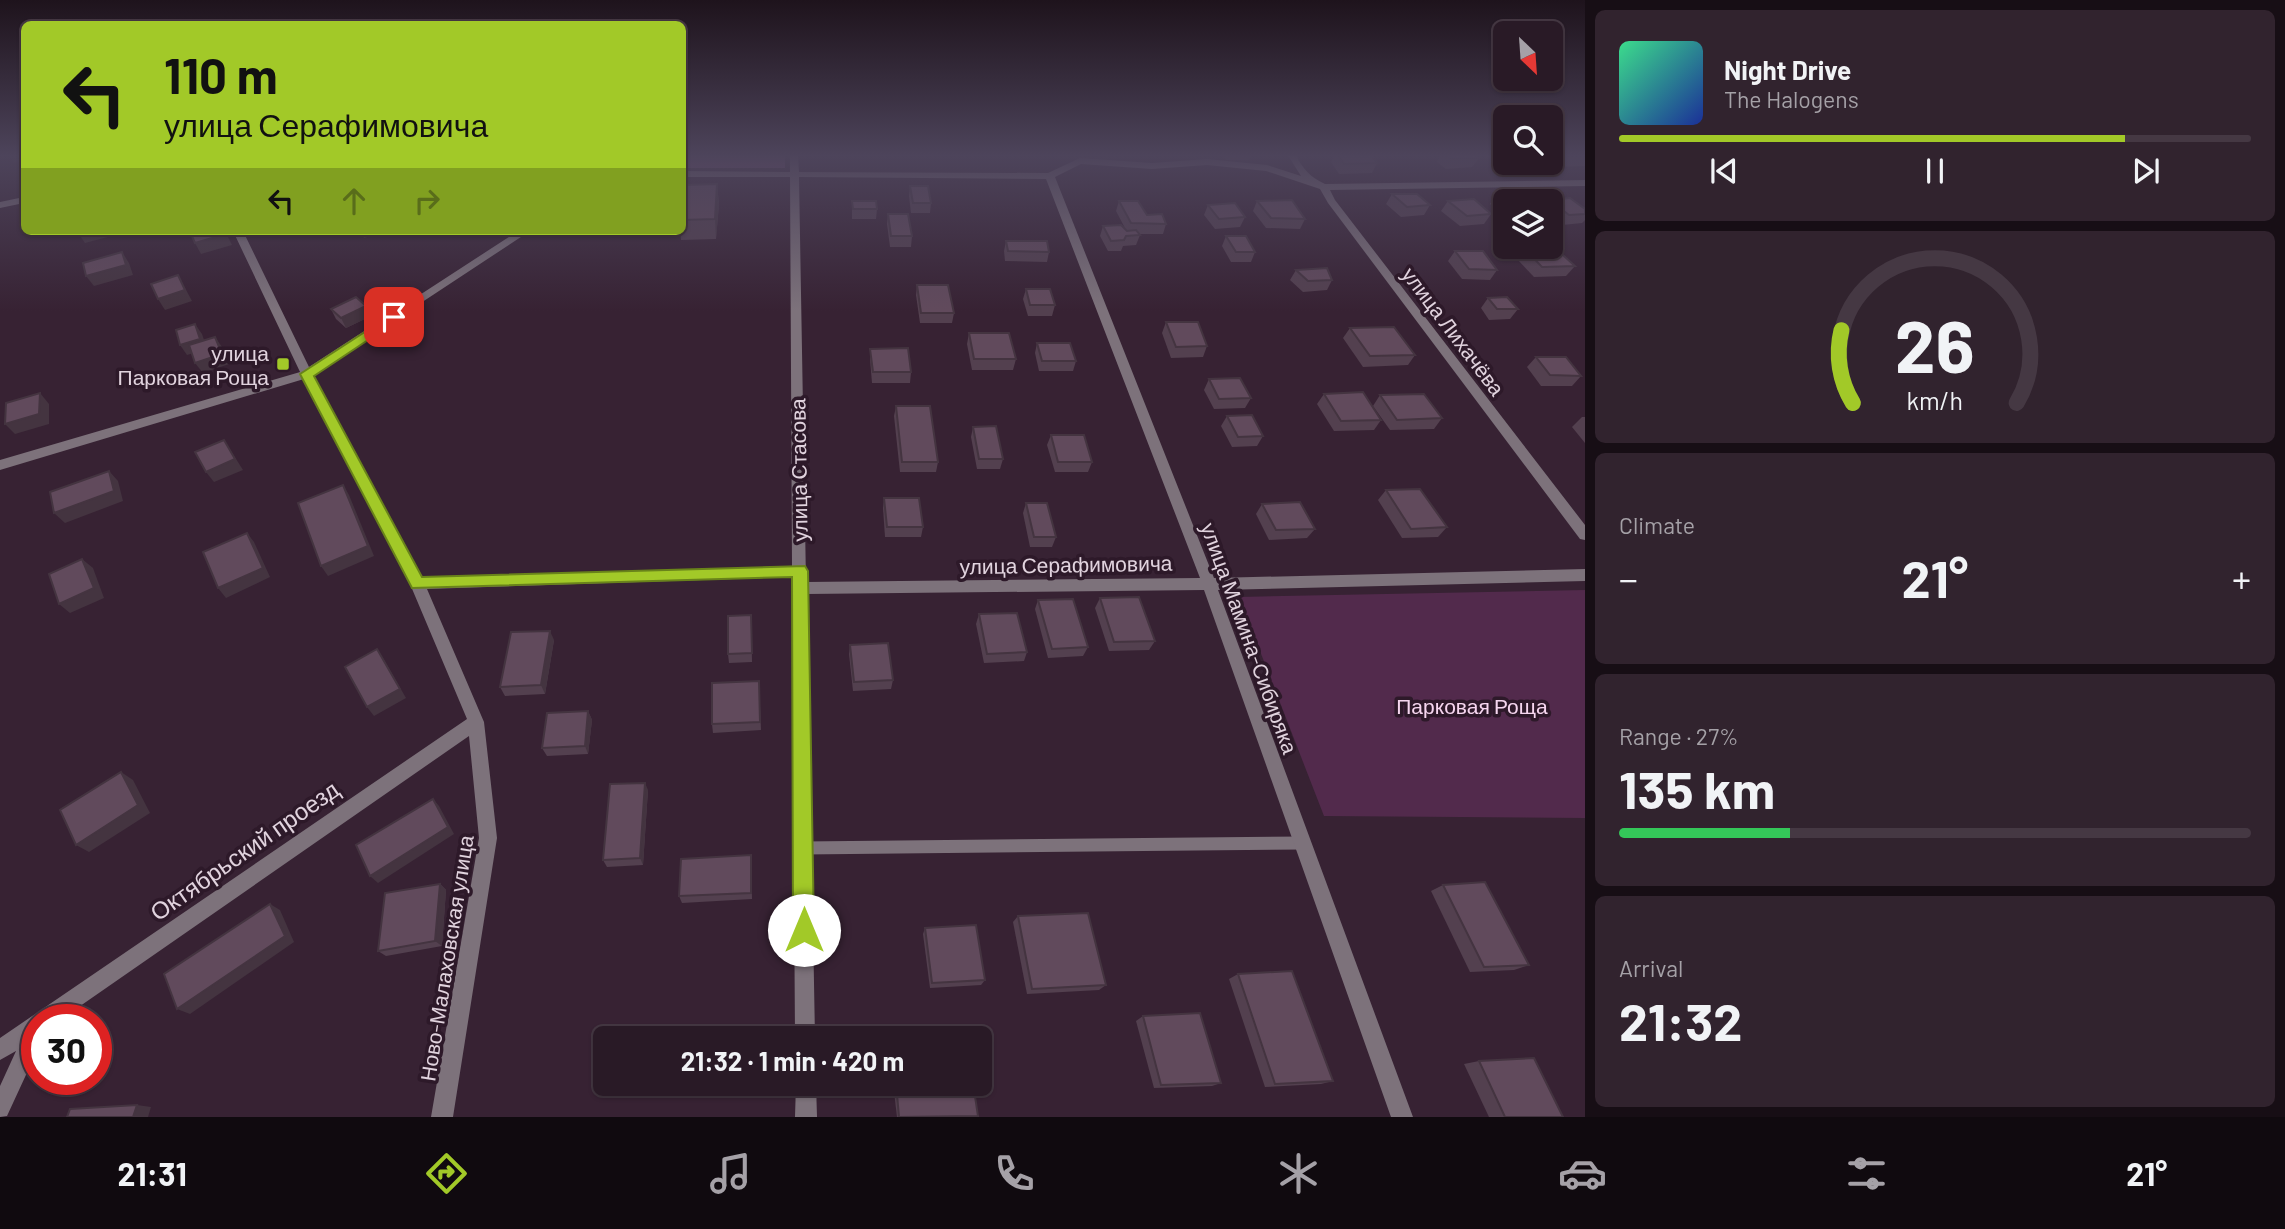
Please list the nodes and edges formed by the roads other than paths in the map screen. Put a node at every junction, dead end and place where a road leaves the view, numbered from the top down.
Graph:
1 (794, 206) edge
2 (1063, 206) edge
3 (1335, 206) edge
4 (240, 235) edge
5 (519, 235) edge
6 (307, 374) junction
7 (0, 465) edge
8 (1585, 535) edge
9 (800, 571) junction
10 (1585, 575) edge
11 (417, 584) junction
12 (1209, 584) junction
13 (800, 588) junction
14 (475, 722) junction
15 (1303, 843) junction
16 (803, 848) junction
17 (66, 1004) edge
18 (805, 1026) edge
19 (21, 1037) edge
20 (0, 1051) edge
21 (21, 1062) edge
22 (806, 1096) edge
23 (0, 1109) edge
24 (442, 1117) edge
25 (806, 1117) edge
26 (1402, 1117) edge

1 - 9 street, улица Стасова
2 - 12 street, улица Мамина-Сибиряка
3 - 8 street, улица Лихачёва
4 - 6 street, Ново-Малаховская улица
5 - 6 street
6 - 7 street
6 - 11 street, Ново-Малаховская улица
9 - 11 street
9 - 13 street, улица Стасова
10 - 12 street, улица Серафимовича
11 - 14 street, Ново-Малаховская улица
12 - 13 street, улица Серафимовича
12 - 15 street, улица Мамина-Сибиряка
13 - 16 street, улица Стасова
14 - 17 street, Октябрьский проезд
14 - 24 street, Ново-Малаховская улица
15 - 16 lane
15 - 26 street, улица Мамина-Сибиряка
16 - 18 street, улица Стасова
19 - 20 street
21 - 23 street
22 - 25 street

